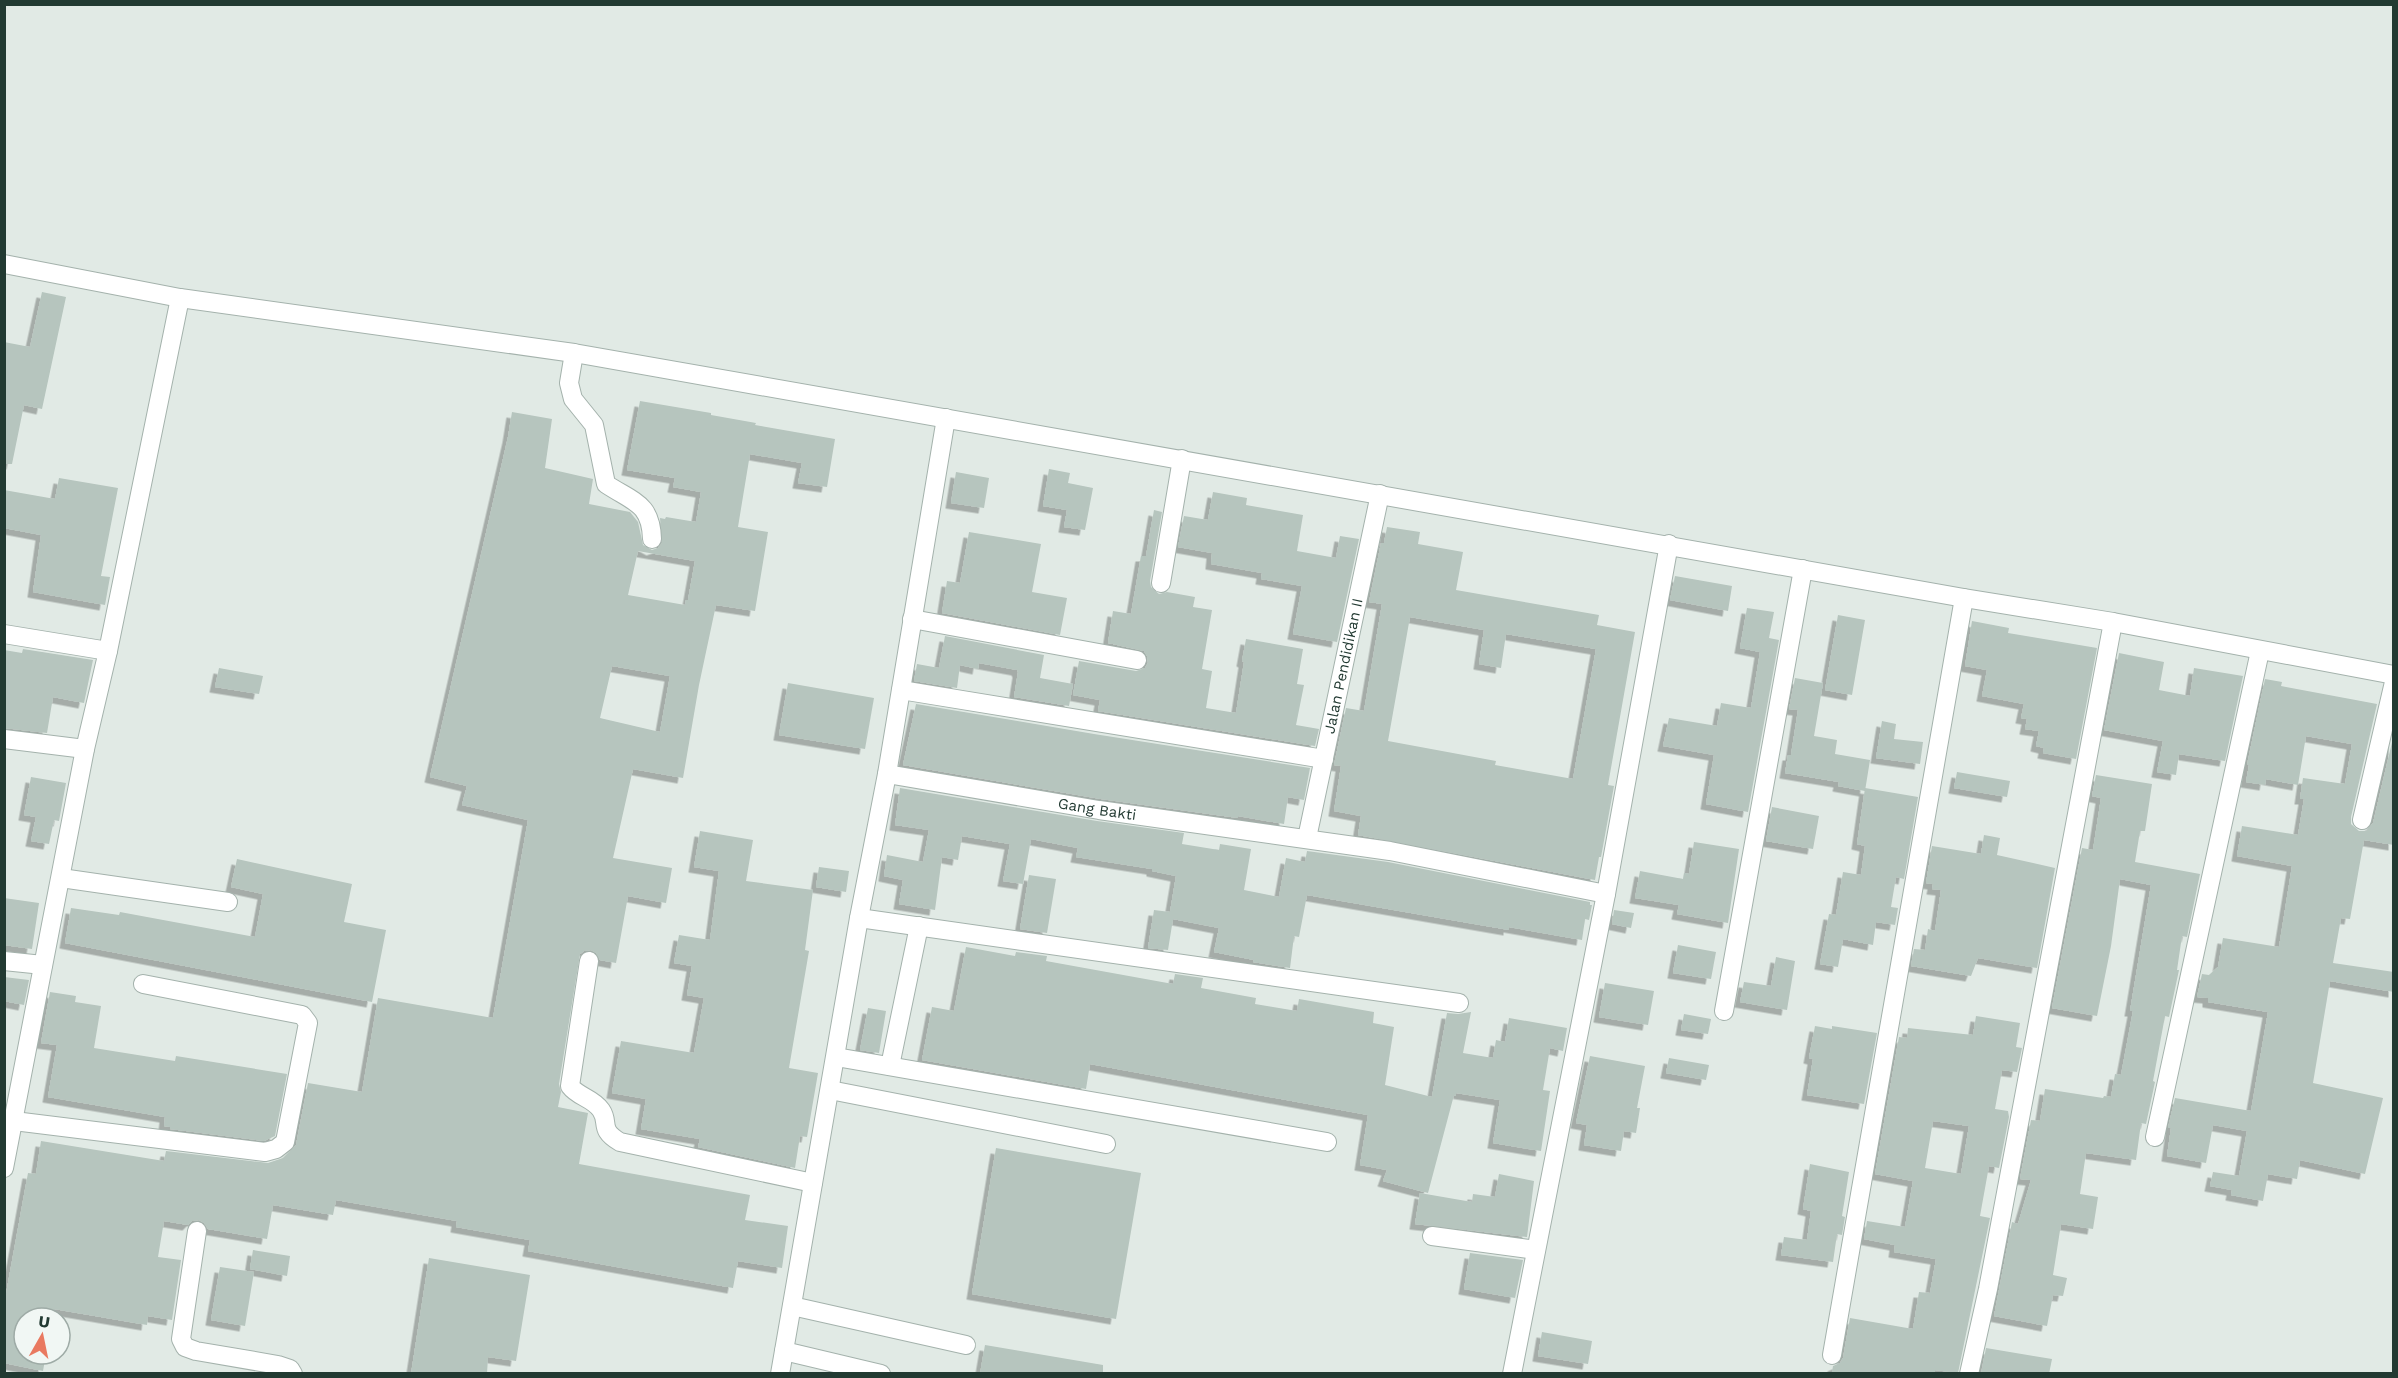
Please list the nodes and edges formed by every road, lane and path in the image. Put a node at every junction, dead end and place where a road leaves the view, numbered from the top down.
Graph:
1 (4, 264) edge
2 (180, 298) junction
3 (574, 353) junction
4 (946, 418) junction
5 (1182, 459) junction
6 (1380, 494) junction
7 (652, 539) dead end
8 (1669, 544) junction
9 (1803, 570) junction
10 (1161, 583) dead end
11 (1964, 598) junction
12 (912, 620) junction
13 (2113, 622) junction
14 (4, 634) edge
15 (108, 651) junction
16 (2260, 651) junction
17 (1137, 660) dead end
18 (2394, 675) edge
19 (2394, 682) edge
20 (901, 690) junction
21 (4, 739) edge
22 (85, 749) junction
23 (1324, 759) junction
24 (887, 774) junction
25 (2362, 820) dead end
26 (1307, 838) junction
27 (62, 878) junction
28 (1606, 894) junction
29 (228, 902) dead end
30 (859, 918) junction
31 (919, 926) junction
32 (4, 960) edge
33 (590, 961) dead end
34 (43, 965) junction
35 (143, 984) dead end
36 (1459, 1003) dead end
37 (1724, 1011) dead end
38 (836, 1057) junction
39 (890, 1066) junction
40 (830, 1090) junction
41 (14, 1121) junction
42 (2155, 1137) dead end
43 (1327, 1142) dead end
44 (1106, 1144) dead end
45 (4, 1168) edge
46 (813, 1183) junction
47 (197, 1232) dead end
48 (1432, 1236) dead end
49 (1536, 1250) junction
50 (792, 1306) junction
51 (966, 1345) dead end
52 (784, 1351) junction
53 (1832, 1355) dead end
54 (293, 1374) edge
55 (780, 1374) edge
56 (881, 1374) edge
57 (1512, 1374) edge
58 (1969, 1374) edge

1 - 2 street
2 - 3 street
2 - 15 street
3 - 4 street
3 - 7 street
4 - 5 street
4 - 12 street
5 - 6 street
5 - 10 street
6 - 8 street
6 - 23 street, Jalan Pendidikan II
8 - 9 street
8 - 28 street
9 - 11 street
9 - 37 street
11 - 13 street
11 - 53 street
12 - 17 street
12 - 20 street
13 - 16 street
13 - 58 street
14 - 15 street
15 - 22 street
16 - 18 street
16 - 42 street
19 - 25 street
20 - 23 street
20 - 24 street
21 - 22 street
22 - 27 street
23 - 26 street, Jalan Pendidikan II
24 - 26 street, Gang Bakti
24 - 30 street
26 - 28 street, Gang Bakti
27 - 29 street
27 - 34 street
28 - 49 street
30 - 31 street
30 - 38 street
31 - 36 street
31 - 39 street
32 - 34 street
33 - 46 street
34 - 41 street
35 - 41 street
38 - 39 street
38 - 40 street
39 - 43 street
40 - 44 street
40 - 46 street
41 - 45 street
46 - 50 street
47 - 54 street
48 - 49 street
49 - 57 street
50 - 51 street
50 - 52 street
52 - 55 street
52 - 56 street

